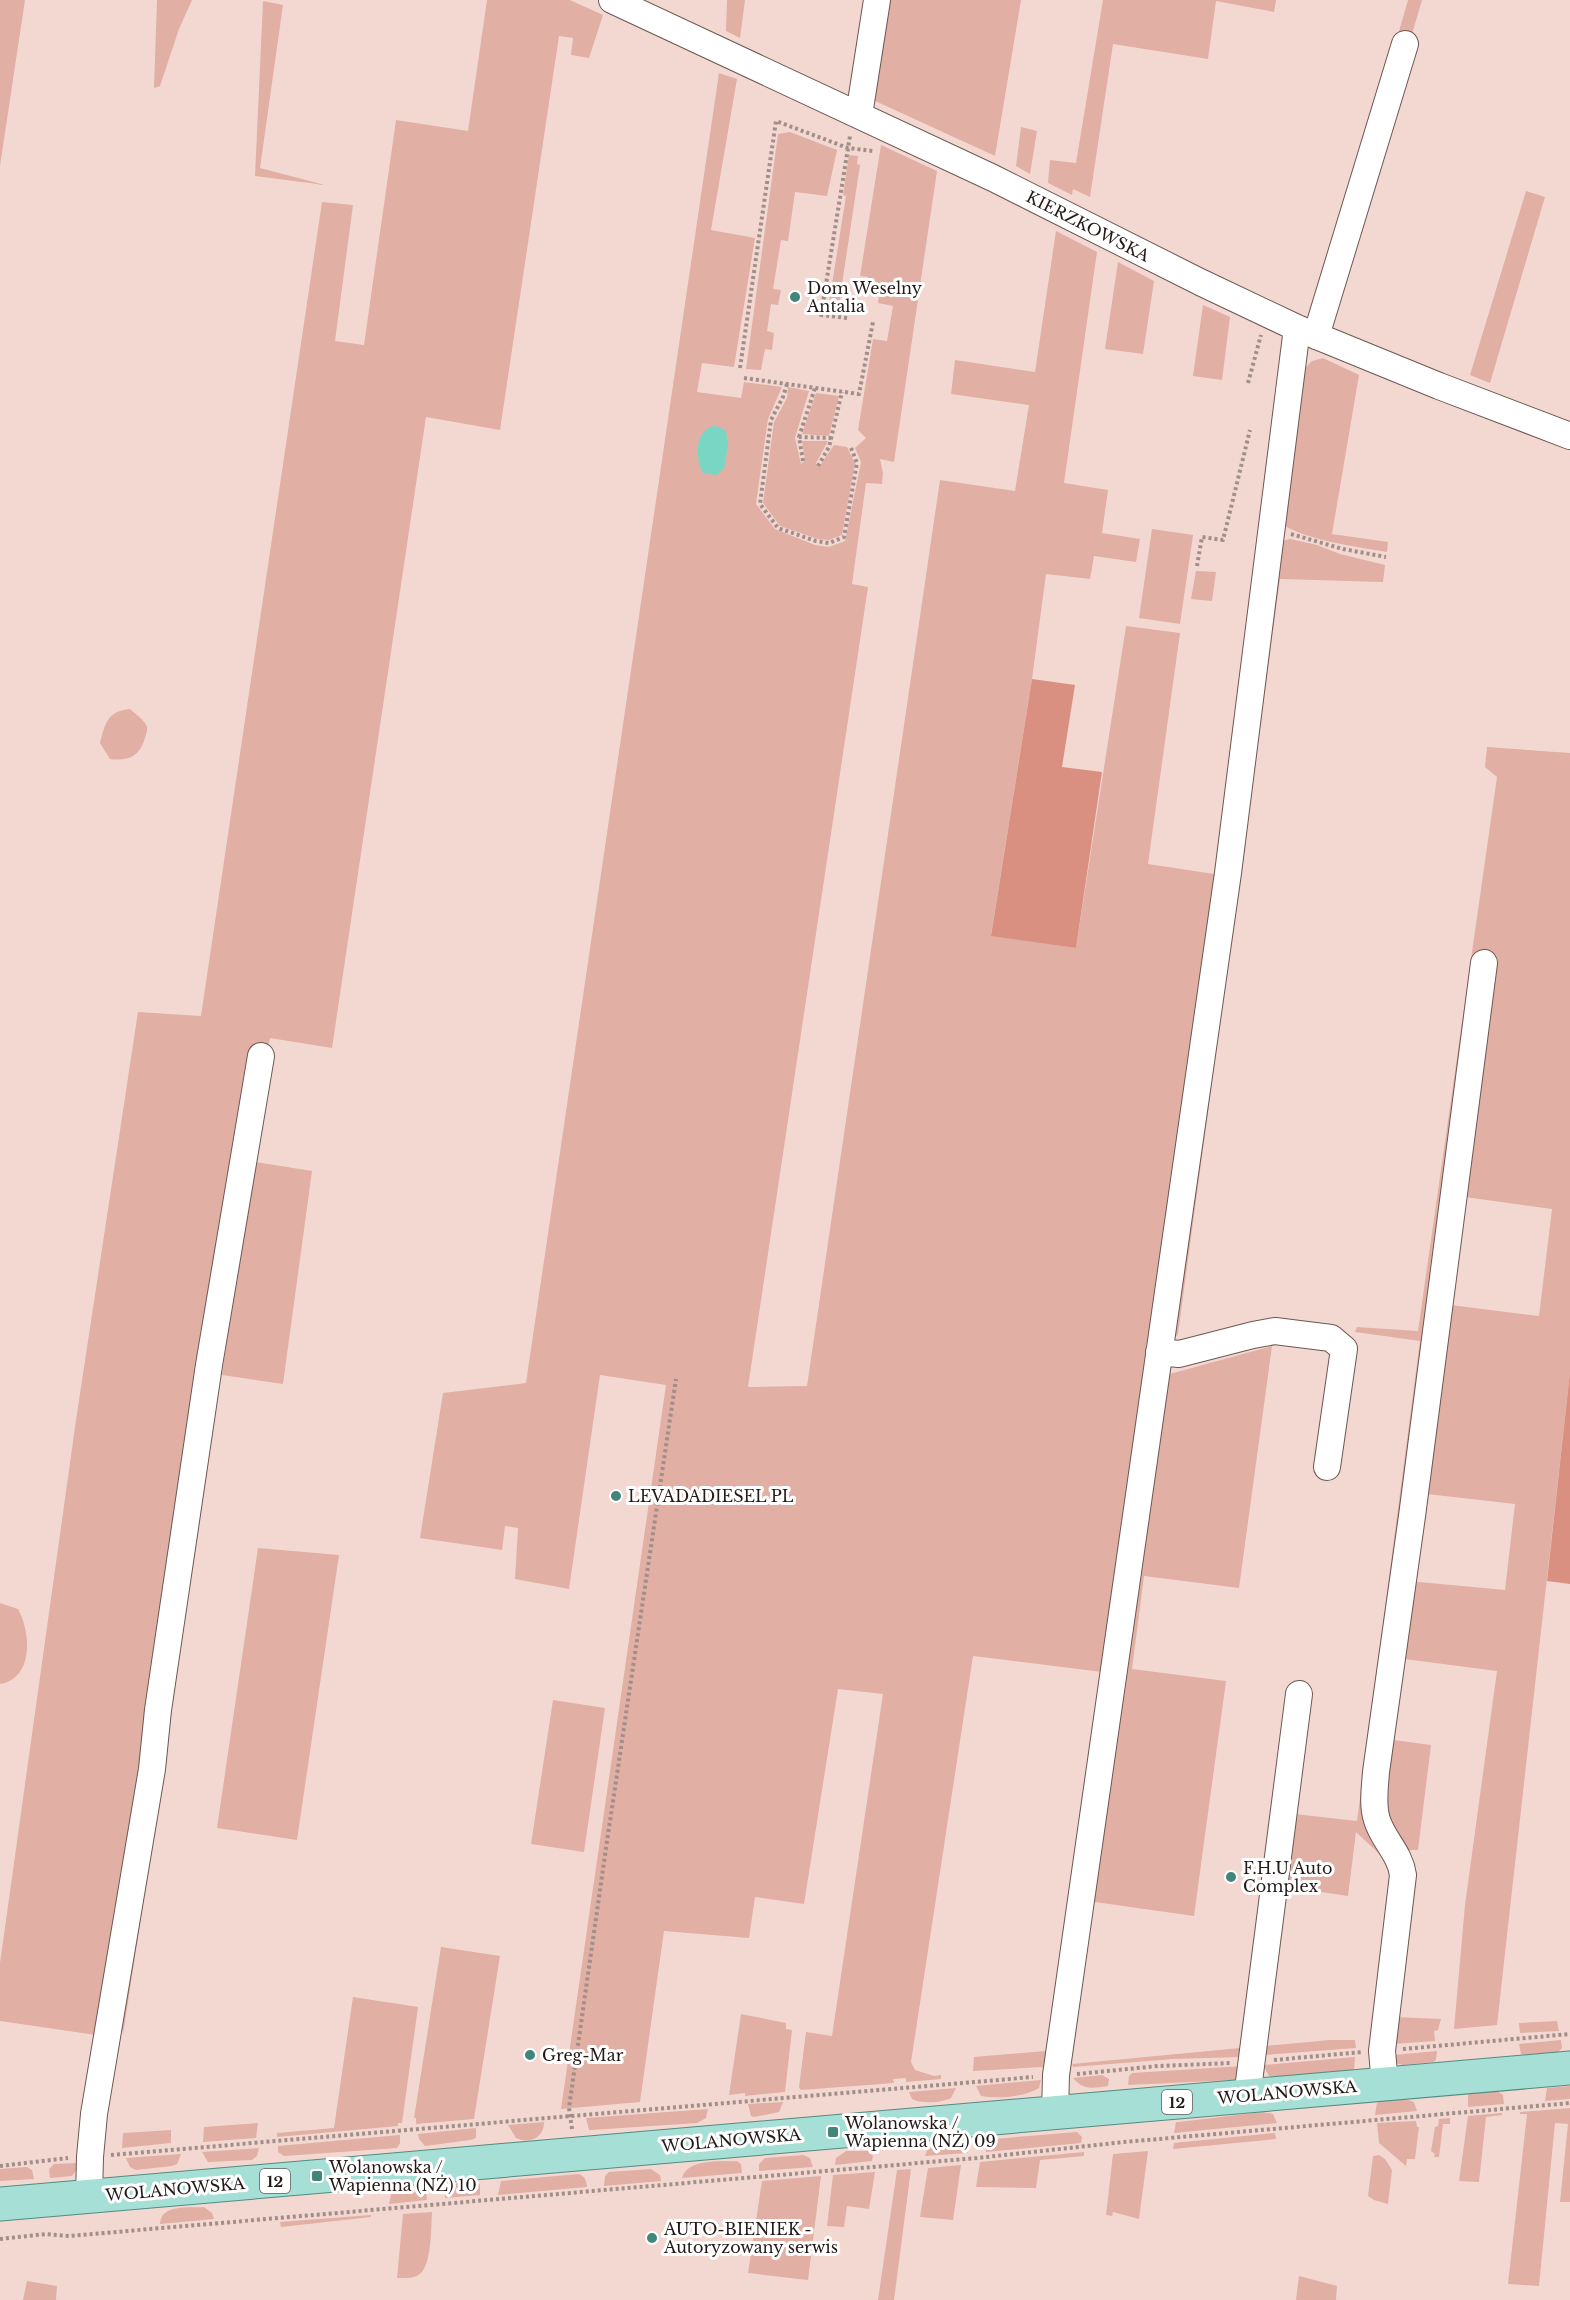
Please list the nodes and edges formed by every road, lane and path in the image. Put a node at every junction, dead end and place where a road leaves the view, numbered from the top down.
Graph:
1 (612, 0) edge
2 (877, 0) edge
3 (1405, 44) dead end
4 (855, 123) junction
5 (848, 148) junction
6 (873, 151) dead end
7 (847, 318) dead end
8 (873, 322) dead end
9 (1262, 331) dead end
10 (1307, 332) junction
11 (740, 368) dead end
12 (744, 378) dead end
13 (1248, 383) dead end
14 (787, 384) junction
15 (815, 388) junction
16 (842, 392) junction
17 (1250, 430) dead end
18 (1570, 436) edge
19 (799, 437) junction
20 (831, 438) junction
21 (851, 448) dead end
22 (803, 461) dead end
23 (818, 466) dead end
24 (1271, 531) junction
25 (1386, 558) dead end
26 (1197, 566) dead end
27 (1484, 963) dead end
28 (261, 1056) dead end
29 (1159, 1352) junction
30 (676, 1379) dead end
31 (1327, 1467) dead end
32 (1299, 1694) dead end
33 (1570, 2034) edge
34 (1382, 2051) junction
35 (1252, 2062) junction
36 (1570, 2068) edge
37 (1056, 2075) junction
38 (1385, 2084) junction
39 (1247, 2097) junction
40 (1570, 2103) edge
41 (1055, 2113) junction
42 (570, 2116) junction
43 (576, 2154) junction
44 (90, 2157) junction
45 (0, 2166) edge
46 (89, 2197) junction
47 (0, 2204) edge
48 (0, 2239) edge

1 - 4 street, KIERZKOWSKA
2 - 4 street
3 - 10 street
4 - 5 path
4 - 10 street, KIERZKOWSKA
5 - 6 path
5 - 7 path
5 - 11 path
8 - 16 path
9 - 13 path
10 - 18 street, KIERZKOWSKA
10 - 24 street
12 - 14 path
14 - 15 path
14 - 21 path
15 - 16 path
15 - 19 path
16 - 20 path
17 - 26 path
19 - 20 path
19 - 22 path
20 - 23 path
24 - 25 path
24 - 29 street
27 - 34 street
28 - 44 street
29 - 31 street
29 - 37 street
30 - 42 path
32 - 35 street
33 - 34 path
34 - 35 path
34 - 38 street
35 - 37 path
35 - 39 street
36 - 38 main road, WOLANOWSKA / 12
37 - 41 street
37 - 42 path
38 - 39 main road, WOLANOWSKA / 12
39 - 41 main road, WOLANOWSKA / 12
40 - 48 path
41 - 43 main road, WOLANOWSKA / 12
42 - 43 path
42 - 44 path
43 - 46 main road, WOLANOWSKA / 12
44 - 45 path
44 - 46 street
46 - 47 main road, WOLANOWSKA / 12

